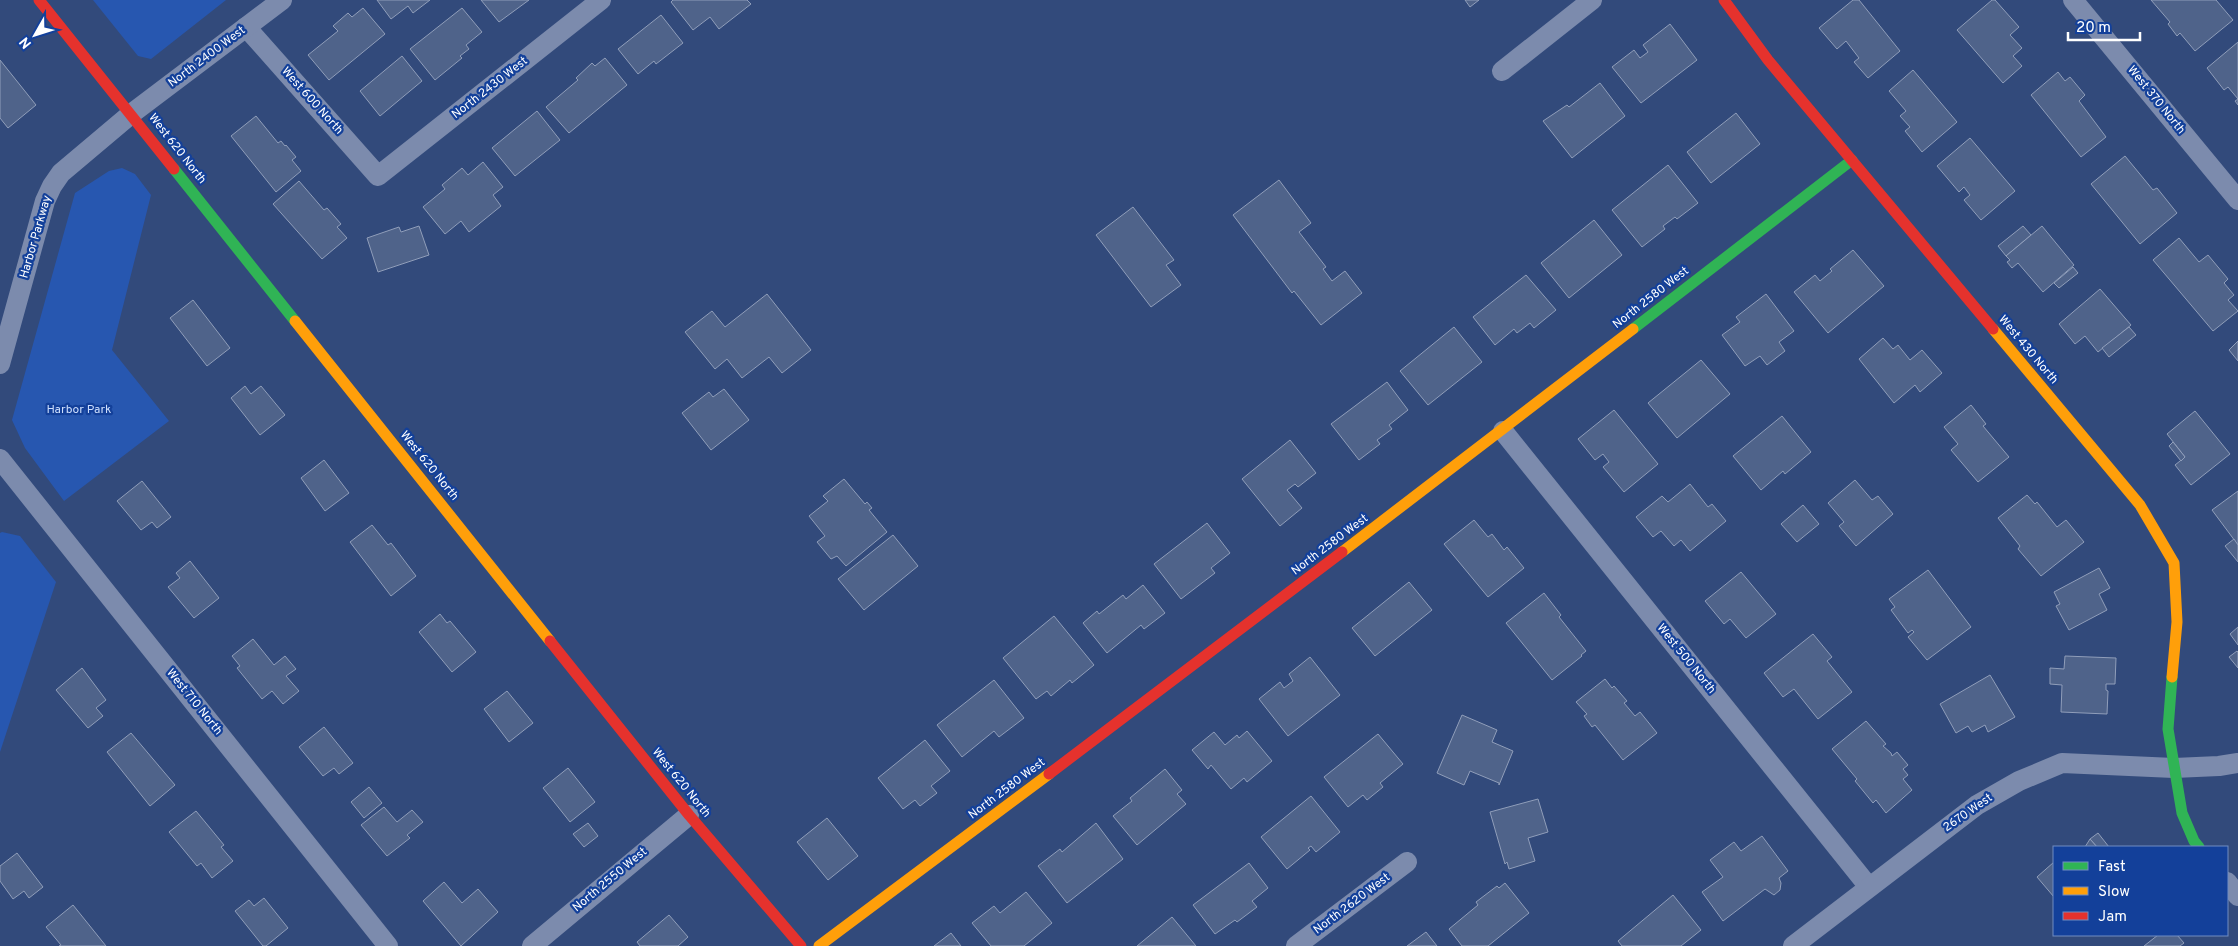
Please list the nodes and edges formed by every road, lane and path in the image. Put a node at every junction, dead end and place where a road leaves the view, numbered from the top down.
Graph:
1 (39, 0) edge
2 (282, 0) edge
3 (601, 0) edge
4 (1592, 0) edge
5 (1724, 0) edge
6 (2074, 0) edge
7 (246, 27) junction
8 (1502, 71) dead end
9 (131, 114) junction
10 (1852, 160) junction
11 (378, 176) joint
12 (2238, 200) edge
13 (0, 364) edge
14 (1503, 431) junction
15 (0, 458) edge
16 (2238, 763) edge
17 (2174, 768) junction
18 (689, 815) junction
19 (2198, 846) edge
20 (1407, 862) dead end
21 (2228, 883) edge
22 (1869, 888) junction
23 (2238, 896) edge
24 (388, 946) edge
25 (532, 946) edge
26 (801, 946) edge
27 (819, 946) edge
28 (1296, 946) edge
29 (1793, 946) edge

1 - 9 street, West 620 North
2 - 7 street, North 2400 West
3 - 11 street, North 2430 West
4 - 8 street
5 - 10 street, West 430 North
6 - 12 street, West 370 North
7 - 9 street, North 2400 West
7 - 11 street, West 600 North
9 - 13 street, Harbor Parkway
9 - 18 street, West 620 North
10 - 14 street, North 2580 West
10 - 17 street, West 430 North
14 - 22 street, West 500 North
14 - 27 street, North 2580 West
15 - 24 street, West 710 North
16 - 17 street, 2670 West
17 - 19 street, West 430 North
17 - 22 street, 2670 West
18 - 25 street, North 2550 West
18 - 26 street, West 620 North
20 - 28 street, North 2620 West
21 - 23 street
22 - 29 street, 2670 West

